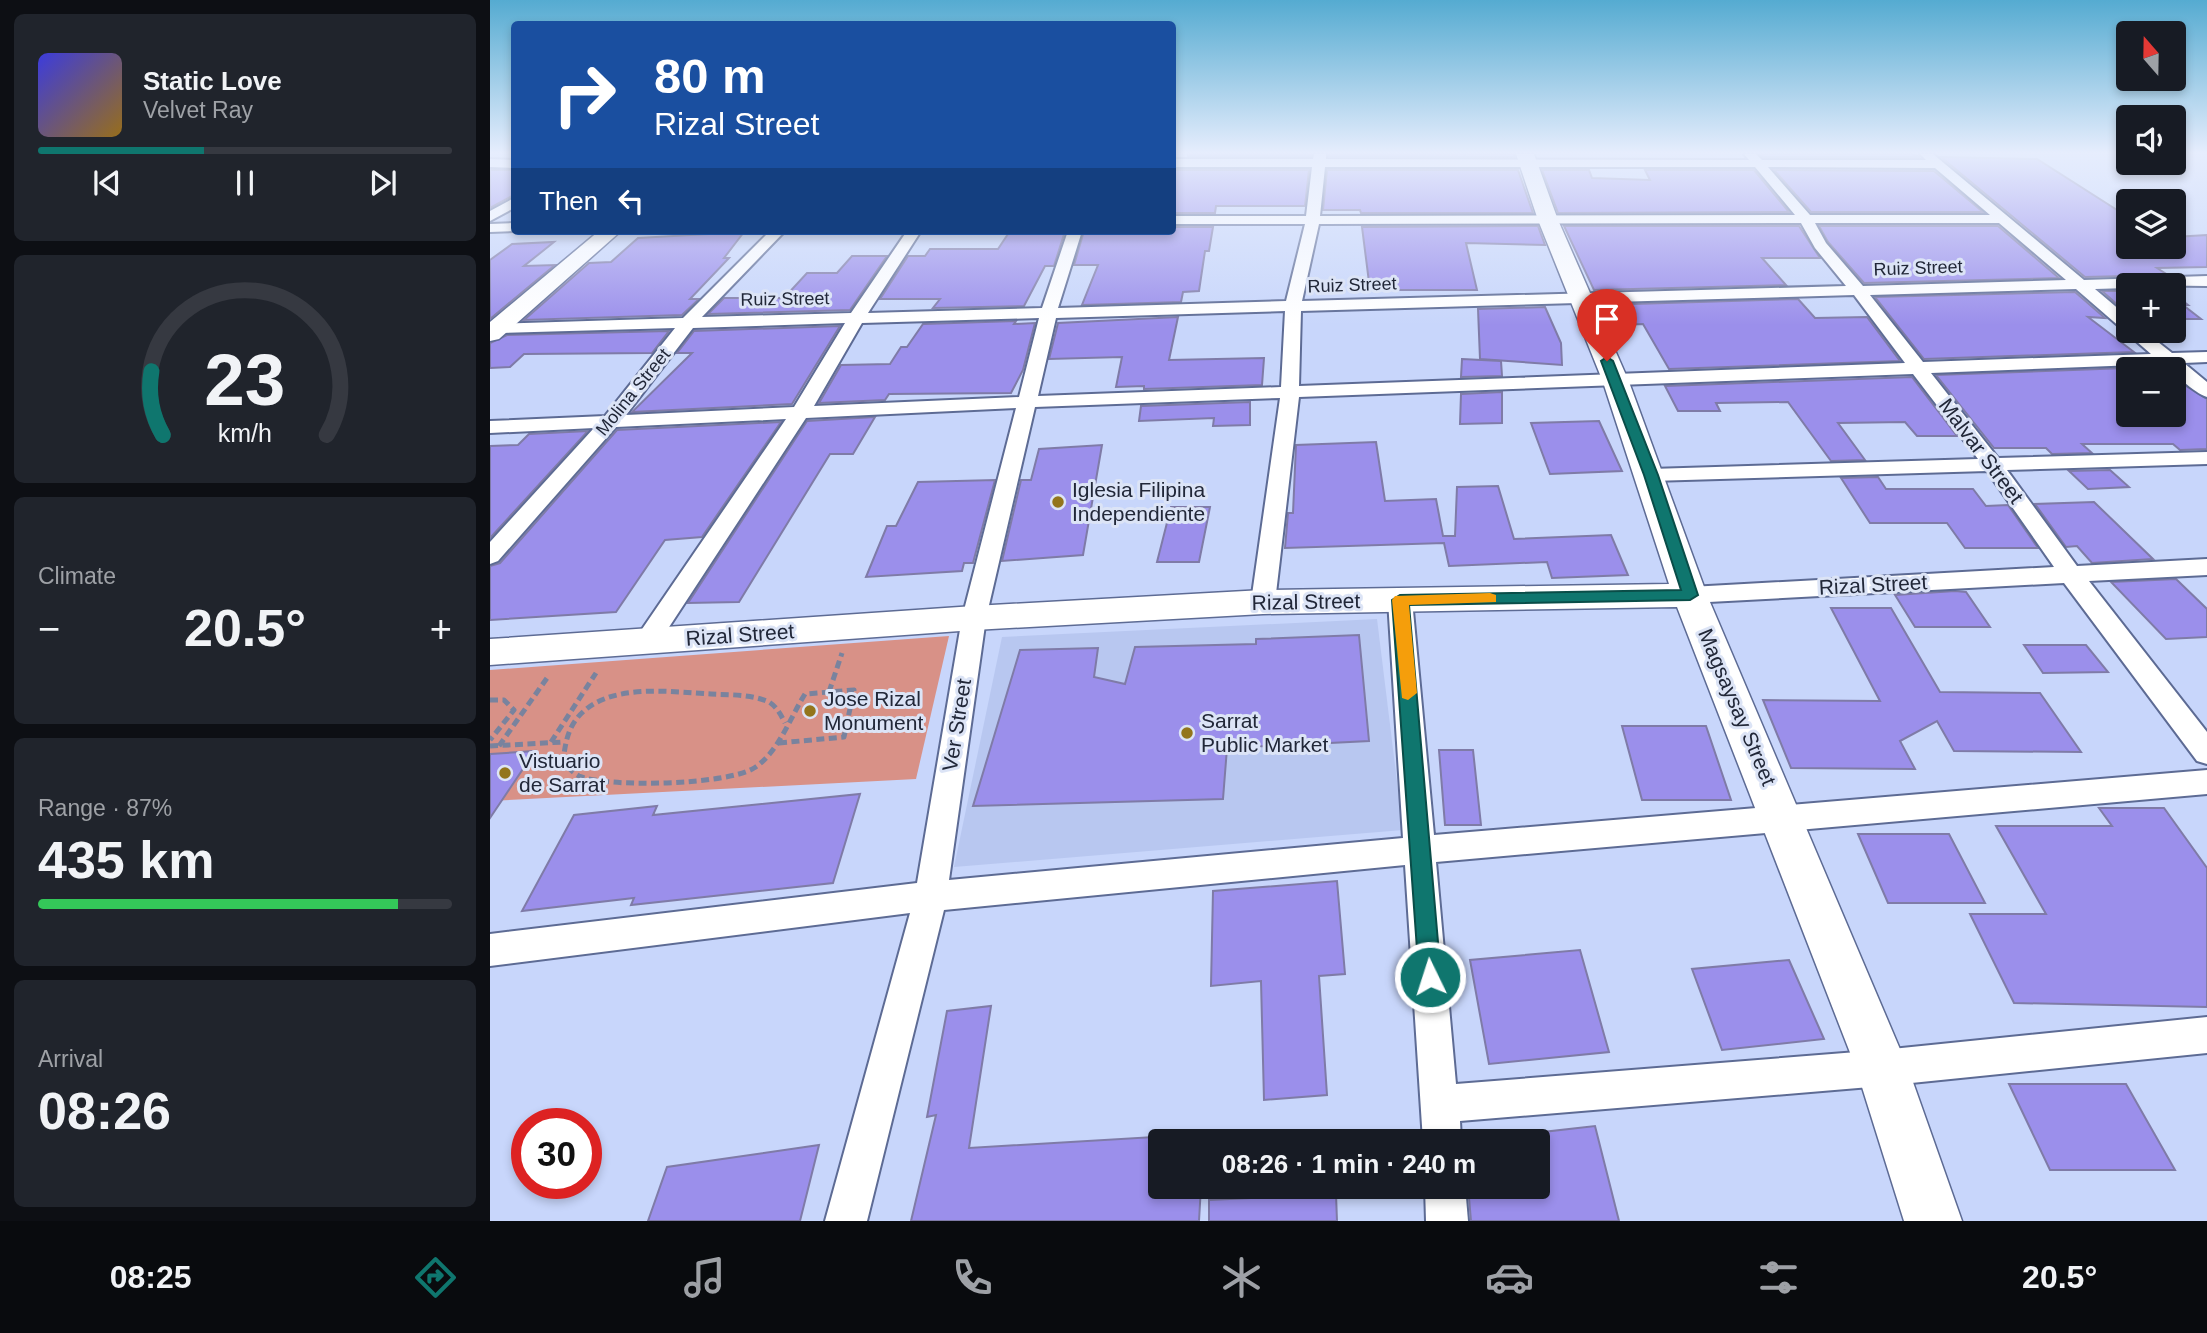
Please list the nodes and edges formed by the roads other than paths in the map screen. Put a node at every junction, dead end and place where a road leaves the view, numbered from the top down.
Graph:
1 (1314, 211) edge
2 (1545, 211) edge
3 (1799, 211) edge
4 (1991, 211) edge
5 (1804, 217) junction
6 (1313, 219) junction
7 (2000, 219) junction
8 (1176, 220) edge
9 (1548, 220) junction
10 (511, 227) edge
11 (490, 228) edge
12 (606, 235) edge
13 (774, 235) edge
14 (911, 235) edge
15 (1074, 235) edge
16 (2207, 281) edge
17 (2076, 282) junction
18 (1858, 289) junction
19 (1581, 298) junction
20 (1293, 306) junction
21 (1049, 312) junction
22 (2116, 315) edge
23 (857, 317) junction
24 (689, 321) junction
25 (494, 331) edge
26 (2149, 343) edge
27 (2166, 357) edge
28 (2207, 357) edge
29 (2186, 358) edge
30 (2116, 361) edge
31 (1920, 369) junction
32 (2186, 373) edge
33 (1616, 382) junction
34 (2207, 391) edge
35 (1290, 393) junction
36 (1027, 402) junction
37 (800, 413) junction
38 (611, 421) junction
39 (490, 427) edge
40 (2207, 458) edge
41 (1993, 464) junction
42 (1651, 475) junction
43 (490, 556) edge
44 (2207, 567) edge
45 (2071, 575) junction
46 (1690, 595) junction
47 (1400, 600) junction
48 (1263, 602) junction
49 (974, 618) junction
50 (647, 641) junction
51 (490, 652) edge
52 (2207, 753) edge
53 (2207, 782) edge
54 (1784, 820) junction
55 (1421, 850) junction
56 (931, 897) junction
57 (490, 950) edge
58 (2207, 1035) edge
59 (1882, 1068) junction
60 (1439, 1104) junction
61 (1441, 1129) edge
62 (1446, 1199) edge
63 (846, 1221) edge
64 (1447, 1221) edge
65 (1933, 1221) edge

1 - 6 street
2 - 9 main road, Magsaysay Street
3 - 5 street, Malvar Street
4 - 7 street
5 - 7 street
5 - 9 street
5 - 18 street, Malvar Street
6 - 8 street
6 - 9 street
6 - 20 street
7 - 17 street
9 - 19 main road, Magsaysay Street
10 - 11 street
12 - 25 main road
13 - 24 street, Molina Street
14 - 23 street
15 - 21 street, Ver Street
16 - 17 street, Ruiz Street
17 - 18 street, Ruiz Street
17 - 22 street
18 - 19 street, Ruiz Street
18 - 31 street, Malvar Street
19 - 20 street, Ruiz Street
19 - 33 main road, Magsaysay Street
20 - 21 street, Ruiz Street
20 - 35 street
21 - 23 street, Ruiz Street
21 - 36 street, Ver Street
23 - 24 street, Ruiz Street
23 - 37 street
24 - 25 street, Ruiz Street
24 - 38 street, Molina Street
26 - 27 street
28 - 29 street
30 - 31 street
31 - 33 street
31 - 41 street, Malvar Street
32 - 34 street
33 - 35 street
33 - 42 main road, Magsaysay Street
35 - 36 street
35 - 48 street
36 - 37 street
36 - 49 street, Ver Street
37 - 38 street
37 - 50 street
38 - 39 street
38 - 43 street, Molina Street
40 - 41 street
41 - 42 street
41 - 45 street, Malvar Street
42 - 46 main road, Magsaysay Street
44 - 45 street, Rizal Street
45 - 46 street, Rizal Street
45 - 52 street, Malvar Street
46 - 47 main road, Rizal Street
46 - 54 main road, Magsaysay Street
47 - 48 main road, Rizal Street
47 - 55 street
48 - 49 main road, Rizal Street
49 - 50 main road, Rizal Street
49 - 56 street, Ver Street
50 - 51 main road, Rizal Street
53 - 54 street
54 - 55 street
54 - 59 main road, Magsaysay Street
55 - 56 street
55 - 60 street
56 - 57 street
56 - 63 street, Ver Street
58 - 59 street
59 - 60 street
59 - 65 main road, Magsaysay Street
60 - 61 street
62 - 64 street

